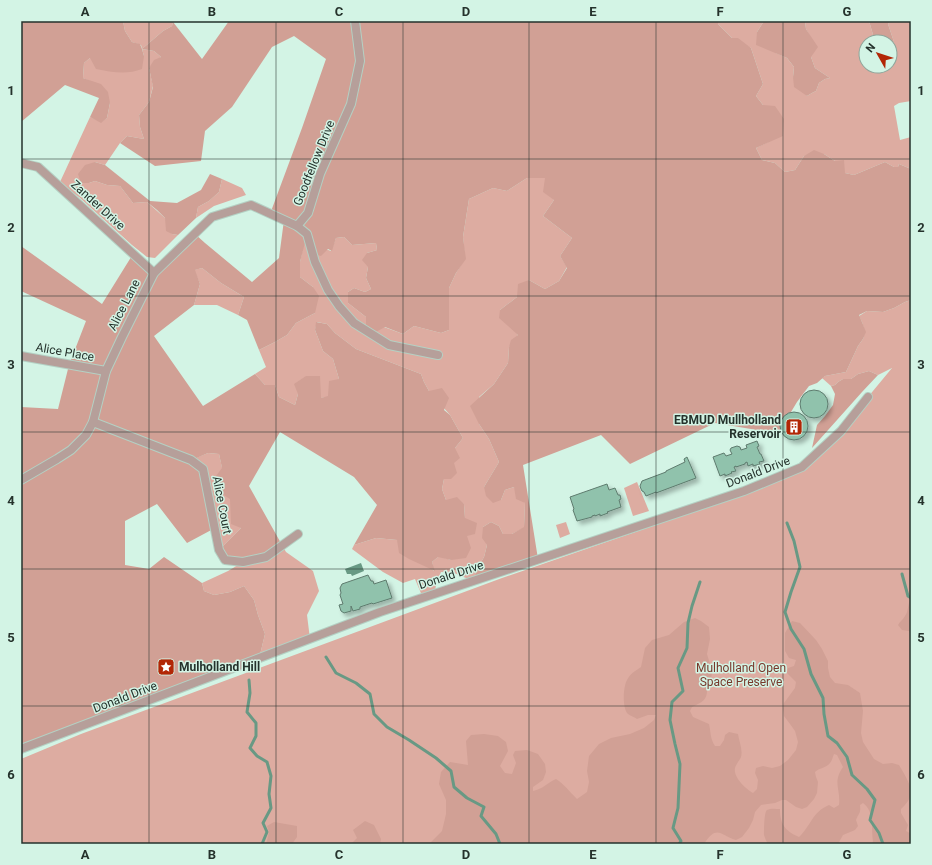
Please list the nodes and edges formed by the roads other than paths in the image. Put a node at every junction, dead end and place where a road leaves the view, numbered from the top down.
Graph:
1 (355, 21) edge
2 (21, 163) edge
3 (297, 226) junction
4 (154, 273) junction
5 (438, 355) dead end
6 (21, 356) edge
7 (106, 371) junction
8 (868, 398) dead end
9 (93, 422) junction
10 (21, 480) edge
11 (298, 534) dead end
12 (21, 749) edge

1 - 3 street, Goodfellow Drive
2 - 4 street, Zander Drive
3 - 4 street, Alice Lane
3 - 5 street
4 - 7 street, Alice Lane
6 - 7 street, Alice Place
7 - 9 street, Alice Lane
8 - 12 street, Donald Drive
9 - 10 street, Alice Lane
9 - 11 street, Alice Court

